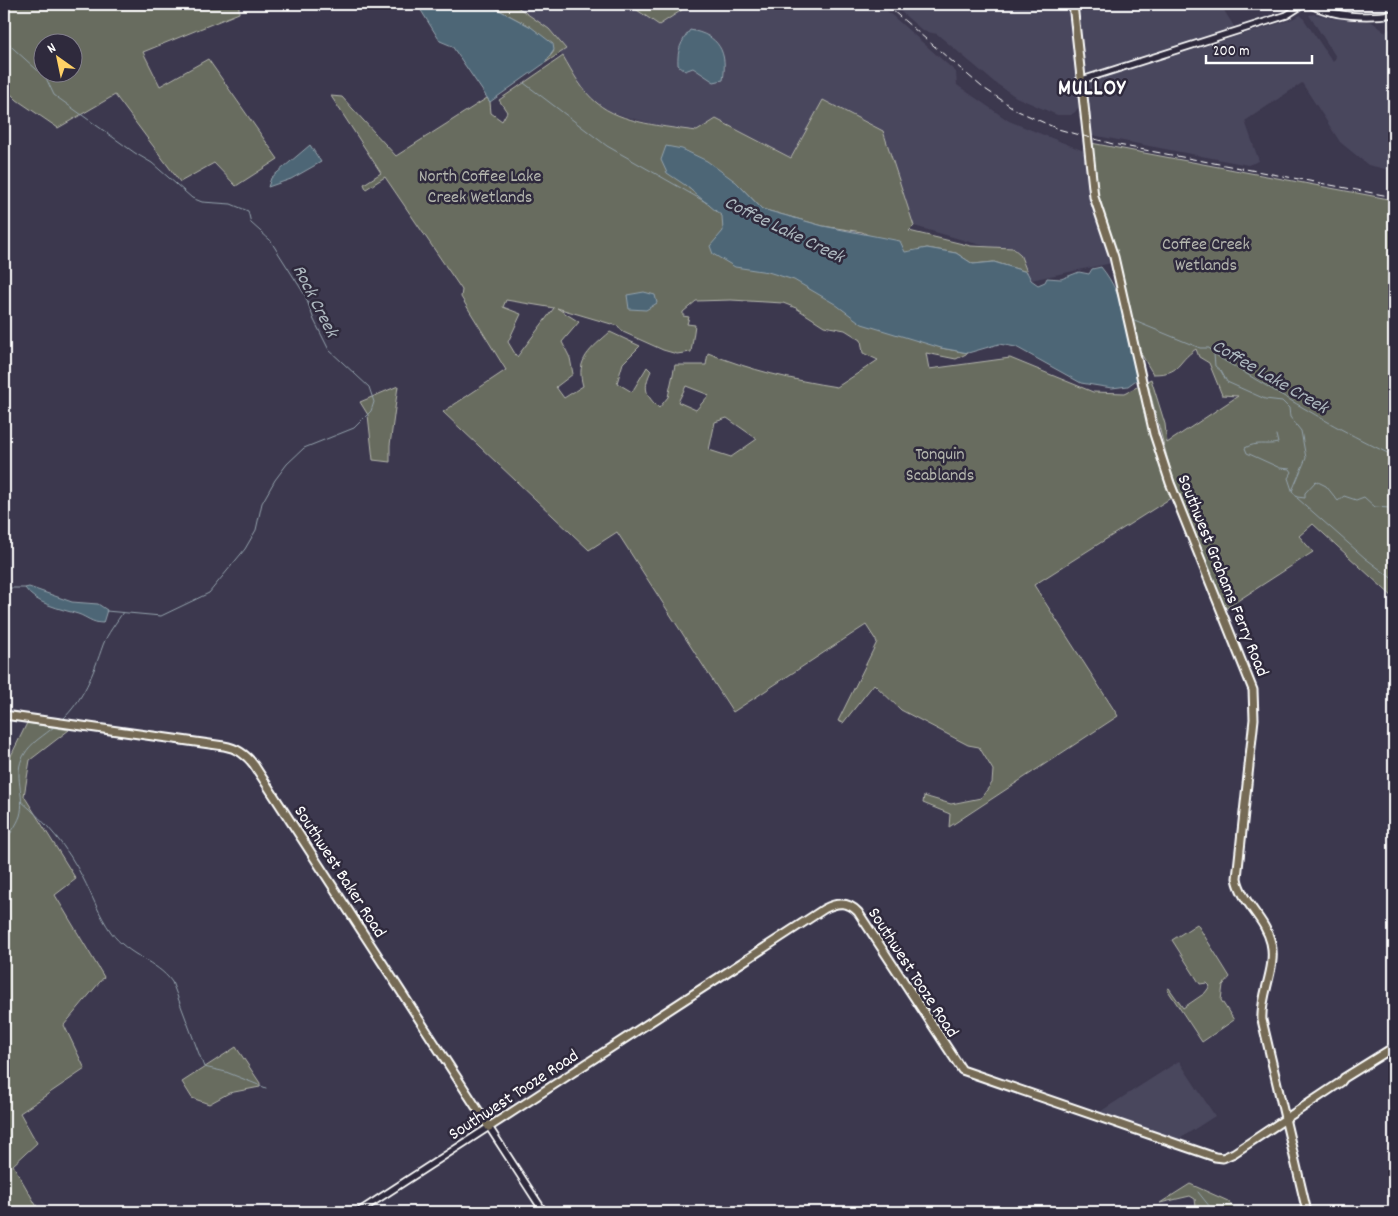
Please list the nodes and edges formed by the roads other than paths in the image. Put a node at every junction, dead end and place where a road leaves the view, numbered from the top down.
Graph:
1 (1073, 4) edge
2 (1304, 4) edge
3 (1309, 4) edge
4 (1394, 14) edge
5 (1082, 80) junction
6 (4, 714) edge
7 (1394, 1047) edge
8 (1285, 1118) junction
9 (489, 1128) junction
10 (358, 1212) edge
11 (544, 1212) edge
12 (1307, 1212) edge

1 - 5 main road, Southwest Grahams Ferry Road
2 - 5 street
3 - 4 street
5 - 8 main road, Southwest Grahams Ferry Road
6 - 9 main road, Southwest Baker Road
7 - 8 main road, Southwest Tooze Road
8 - 9 main road, Southwest Tooze Road
8 - 12 main road, Southwest Grahams Ferry Road
9 - 10 street, Southwest Tooze Road
9 - 11 street, Southwest Baker Road

